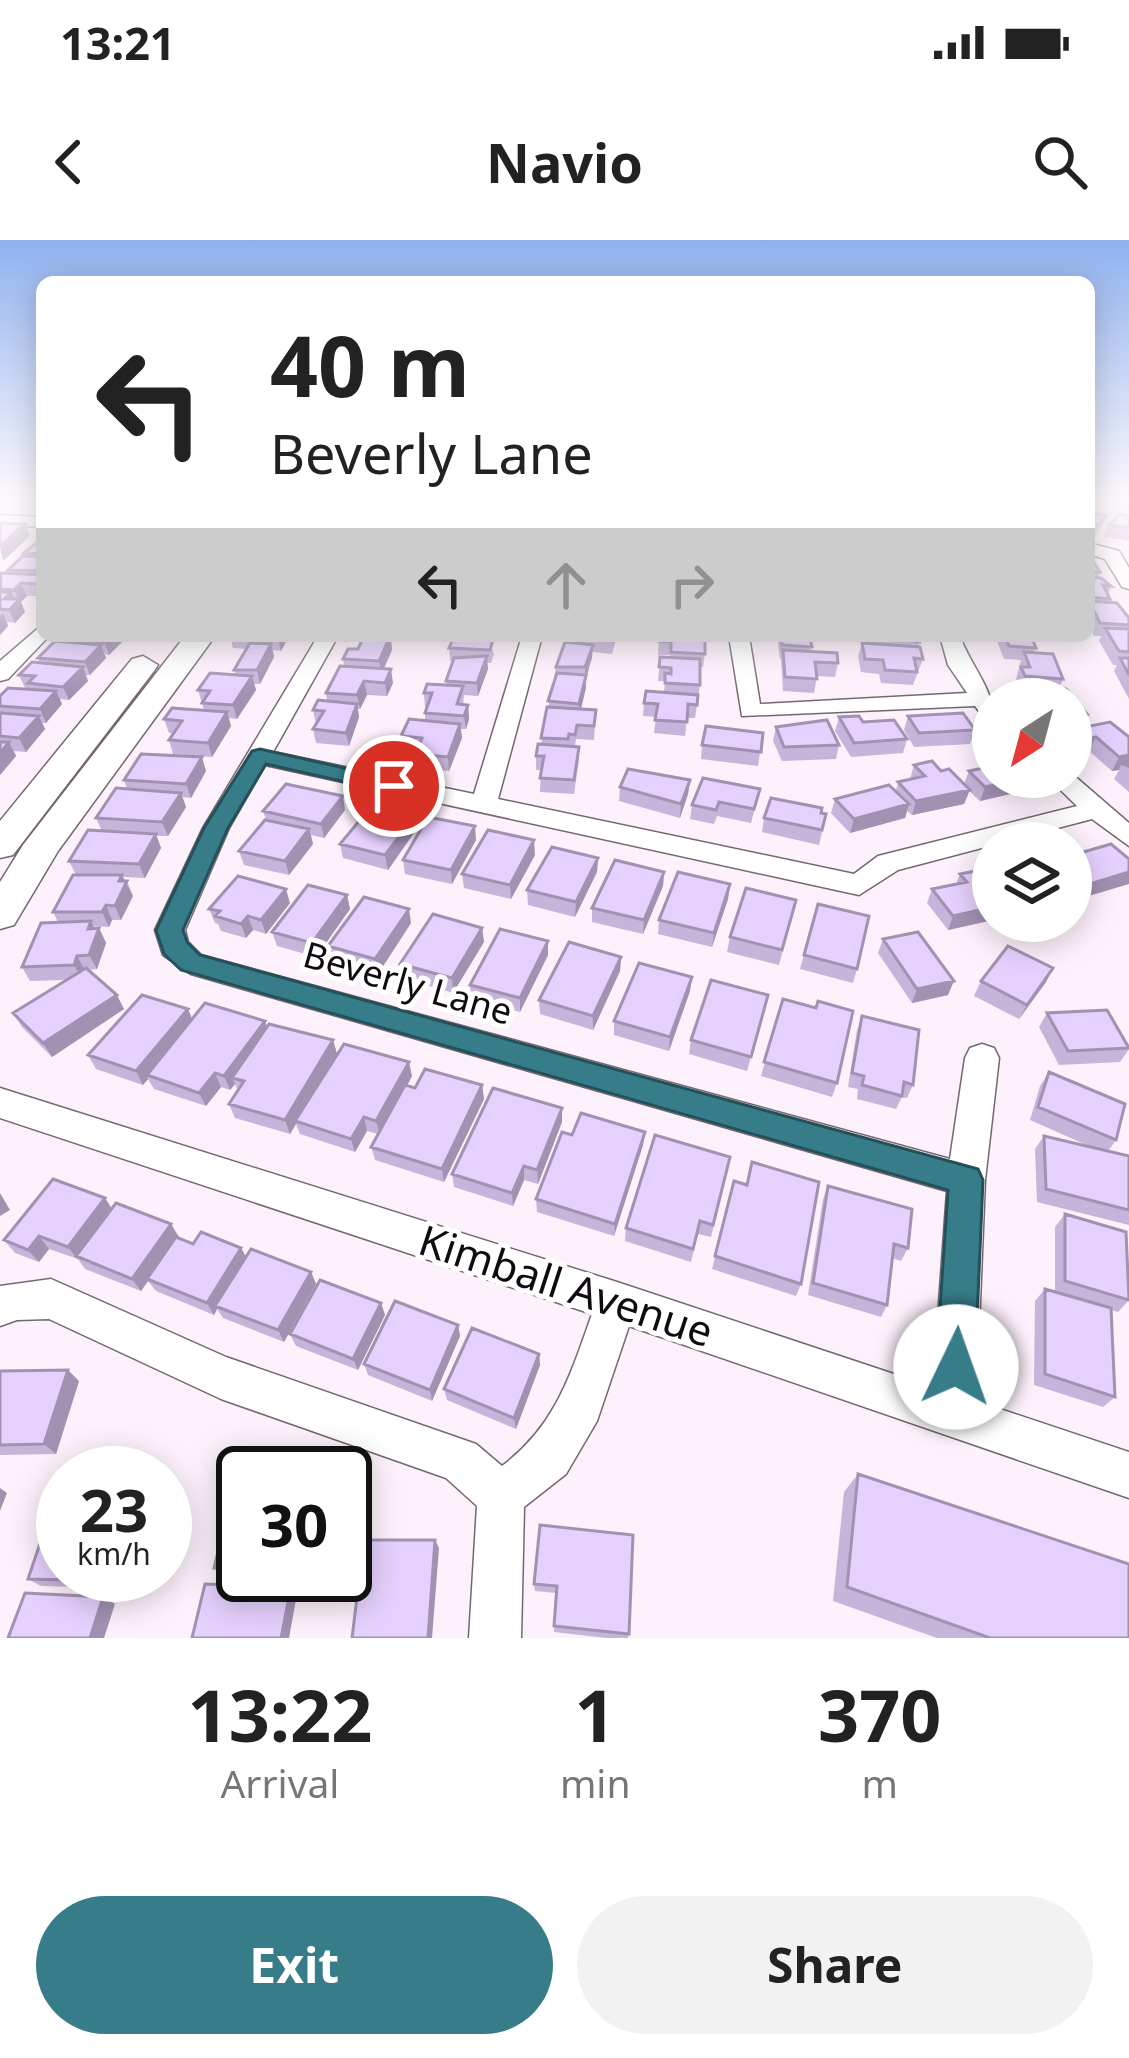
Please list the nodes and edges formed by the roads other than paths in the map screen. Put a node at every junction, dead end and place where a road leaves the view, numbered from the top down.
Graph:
1 (36, 637) edge
2 (161, 642) edge
3 (195, 642) edge
4 (325, 642) edge
5 (530, 642) edge
6 (740, 642) edge
7 (952, 642) edge
8 (0, 674) edge
9 (972, 685) edge
10 (972, 707) edge
11 (260, 756) junction
12 (1084, 798) edge
13 (483, 806) junction
14 (1097, 809) junction
15 (1129, 837) edge
16 (0, 846) edge
17 (0, 915) edge
18 (982, 1058) dead end
19 (0, 1103) edge
20 (966, 1180) junction
21 (617, 1301) junction
22 (0, 1306) edge
23 (953, 1414) junction
24 (1129, 1475) edge
25 (501, 1496) junction
26 (495, 1638) edge

1 - 8 street
2 - 16 street
3 - 17 street
4 - 11 street, Beverly Lane
5 - 13 street
6 - 10 street
7 - 9 street
11 - 13 street
11 - 20 street, Beverly Lane
12 - 14 street
13 - 14 street
14 - 15 street
18 - 20 street
19 - 21 street, Kimball Avenue
20 - 23 street
21 - 23 street, Kimball Avenue
21 - 25 street
22 - 25 street
23 - 24 street, Kimball Avenue
25 - 26 street

